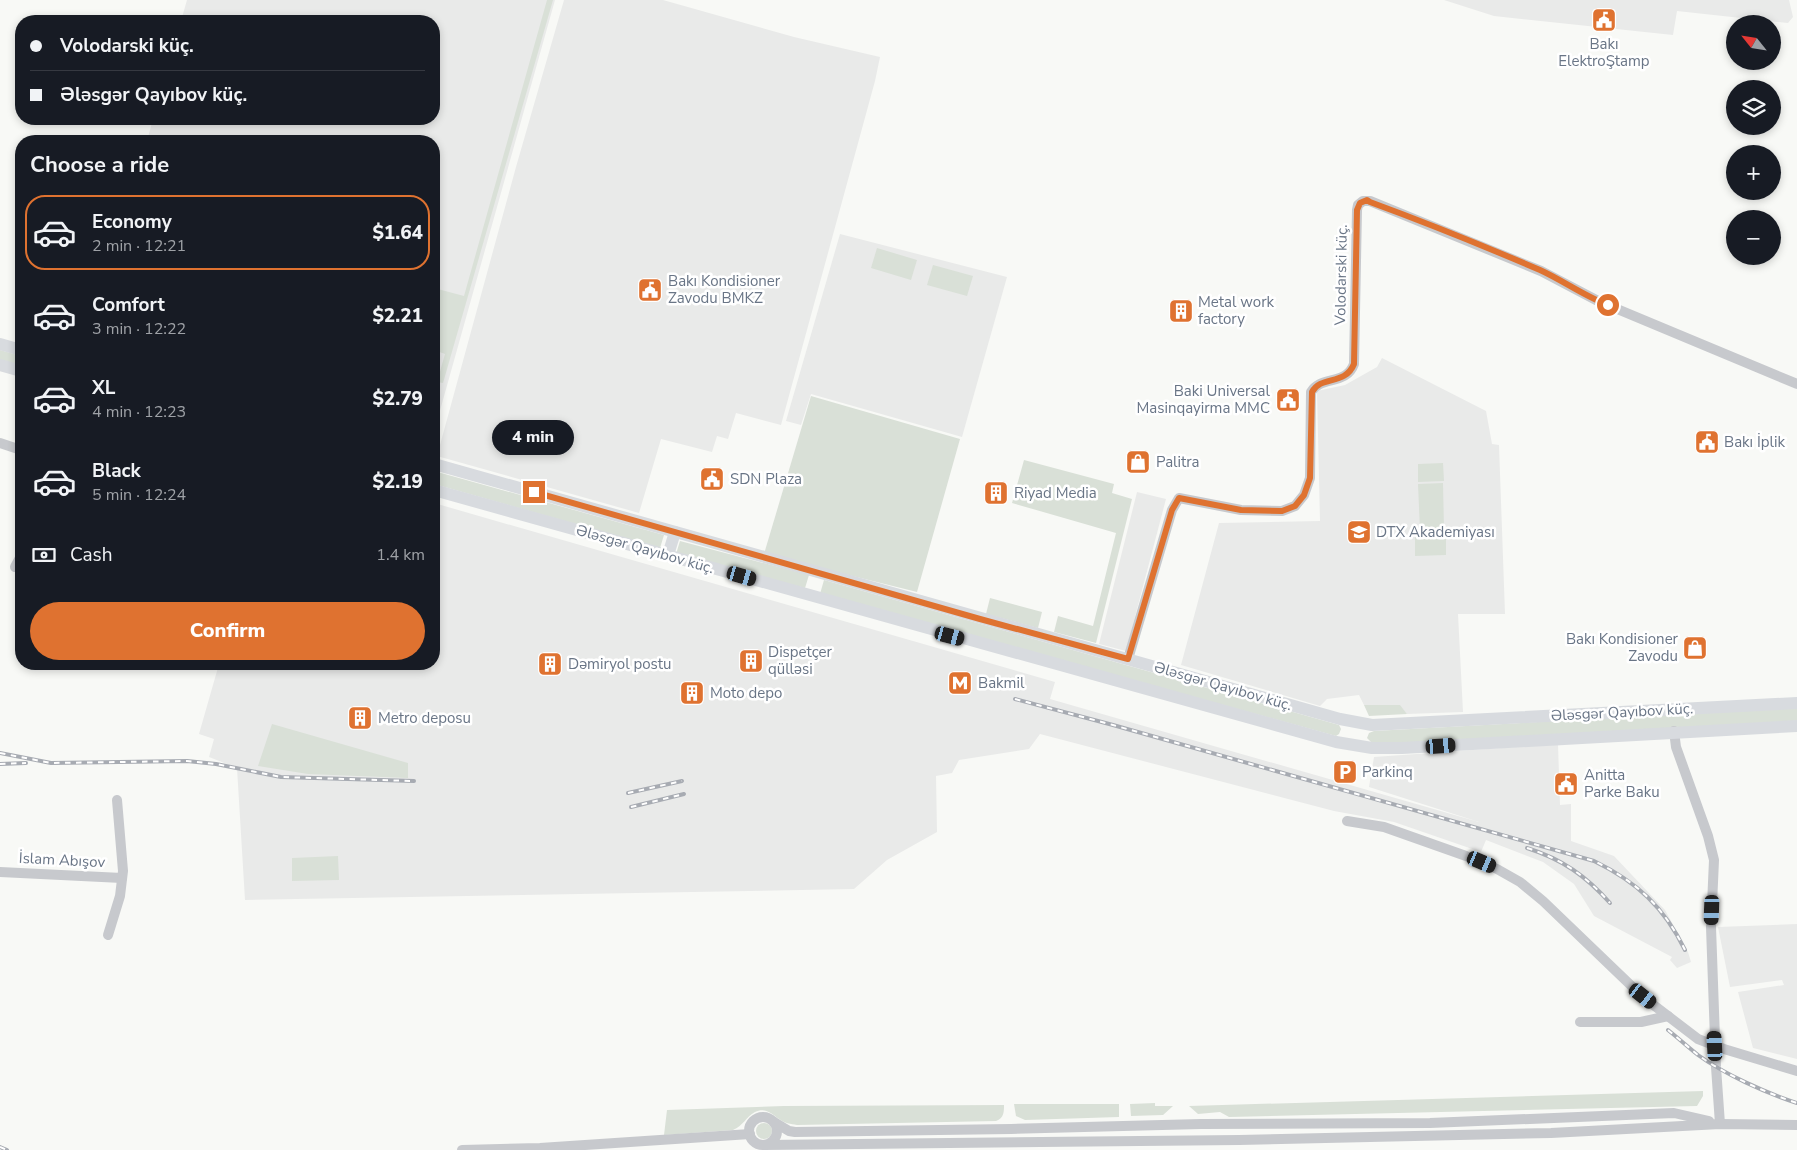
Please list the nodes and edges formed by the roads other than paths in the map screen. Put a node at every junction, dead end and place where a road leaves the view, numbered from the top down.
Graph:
1 (0, 344) edge
2 (15, 348) edge
3 (0, 365) edge
4 (15, 369) edge
5 (1797, 384) edge
6 (0, 442) edge
7 (15, 448) edge
8 (440, 466) edge
9 (440, 492) edge
10 (675, 532) junction
11 (668, 555) junction
12 (817, 572) junction
13 (810, 595) junction
14 (1128, 659) junction
15 (1797, 703) edge
16 (1345, 720) junction
17 (1372, 725) junction
18 (1797, 726) edge
19 (1674, 731) junction
20 (1336, 742) junction
21 (1372, 748) junction
22 (116, 800) dead end
23 (1347, 822) dead end
24 (0, 872) edge
25 (122, 878) junction
26 (108, 935) dead end
27 (1668, 1016) junction
28 (1580, 1022) dead end
29 (1715, 1046) junction
30 (1797, 1071) edge
31 (774, 1122) junction
32 (1720, 1124) junction
33 (1797, 1125) edge
34 (750, 1134) junction
35 (764, 1144) junction
36 (462, 1150) edge

1 - 2 main road
3 - 4 main road
5 - 14 street, Volodarski küç.
6 - 7 street
8 - 10 main road, Ələsgər Qayıbov küç.
9 - 11 main road, Ələsgər Qayıbov küç.
10 - 11 main road
10 - 12 main road, Ələsgər Qayıbov küç.
11 - 13 main road, Ələsgər Qayıbov küç.
12 - 13 main road
12 - 14 main road, Ələsgər Qayıbov küç.
13 - 20 main road, Ələsgər Qayıbov küç.
14 - 16 main road, Ələsgər Qayıbov küç.
15 - 17 main road, Ələsgər Qayıbov küç.
16 - 17 main road, Ələsgər Qayıbov küç.
16 - 20 main road
17 - 21 main road
18 - 19 main road, Ələsgər Qayıbov küç.
19 - 21 main road, Ələsgər Qayıbov küç.
19 - 29 street
20 - 21 main road, Ələsgər Qayıbov küç.
22 - 25 street, İslam Abışov
23 - 27 street
24 - 25 street, İslam Abışov
25 - 26 street, İslam Abışov
27 - 28 street
27 - 29 street
29 - 30 street
29 - 32 street
31 - 32 street
31 - 34 street
31 - 35 street
32 - 33 street
32 - 35 street
34 - 35 street
34 - 36 street

